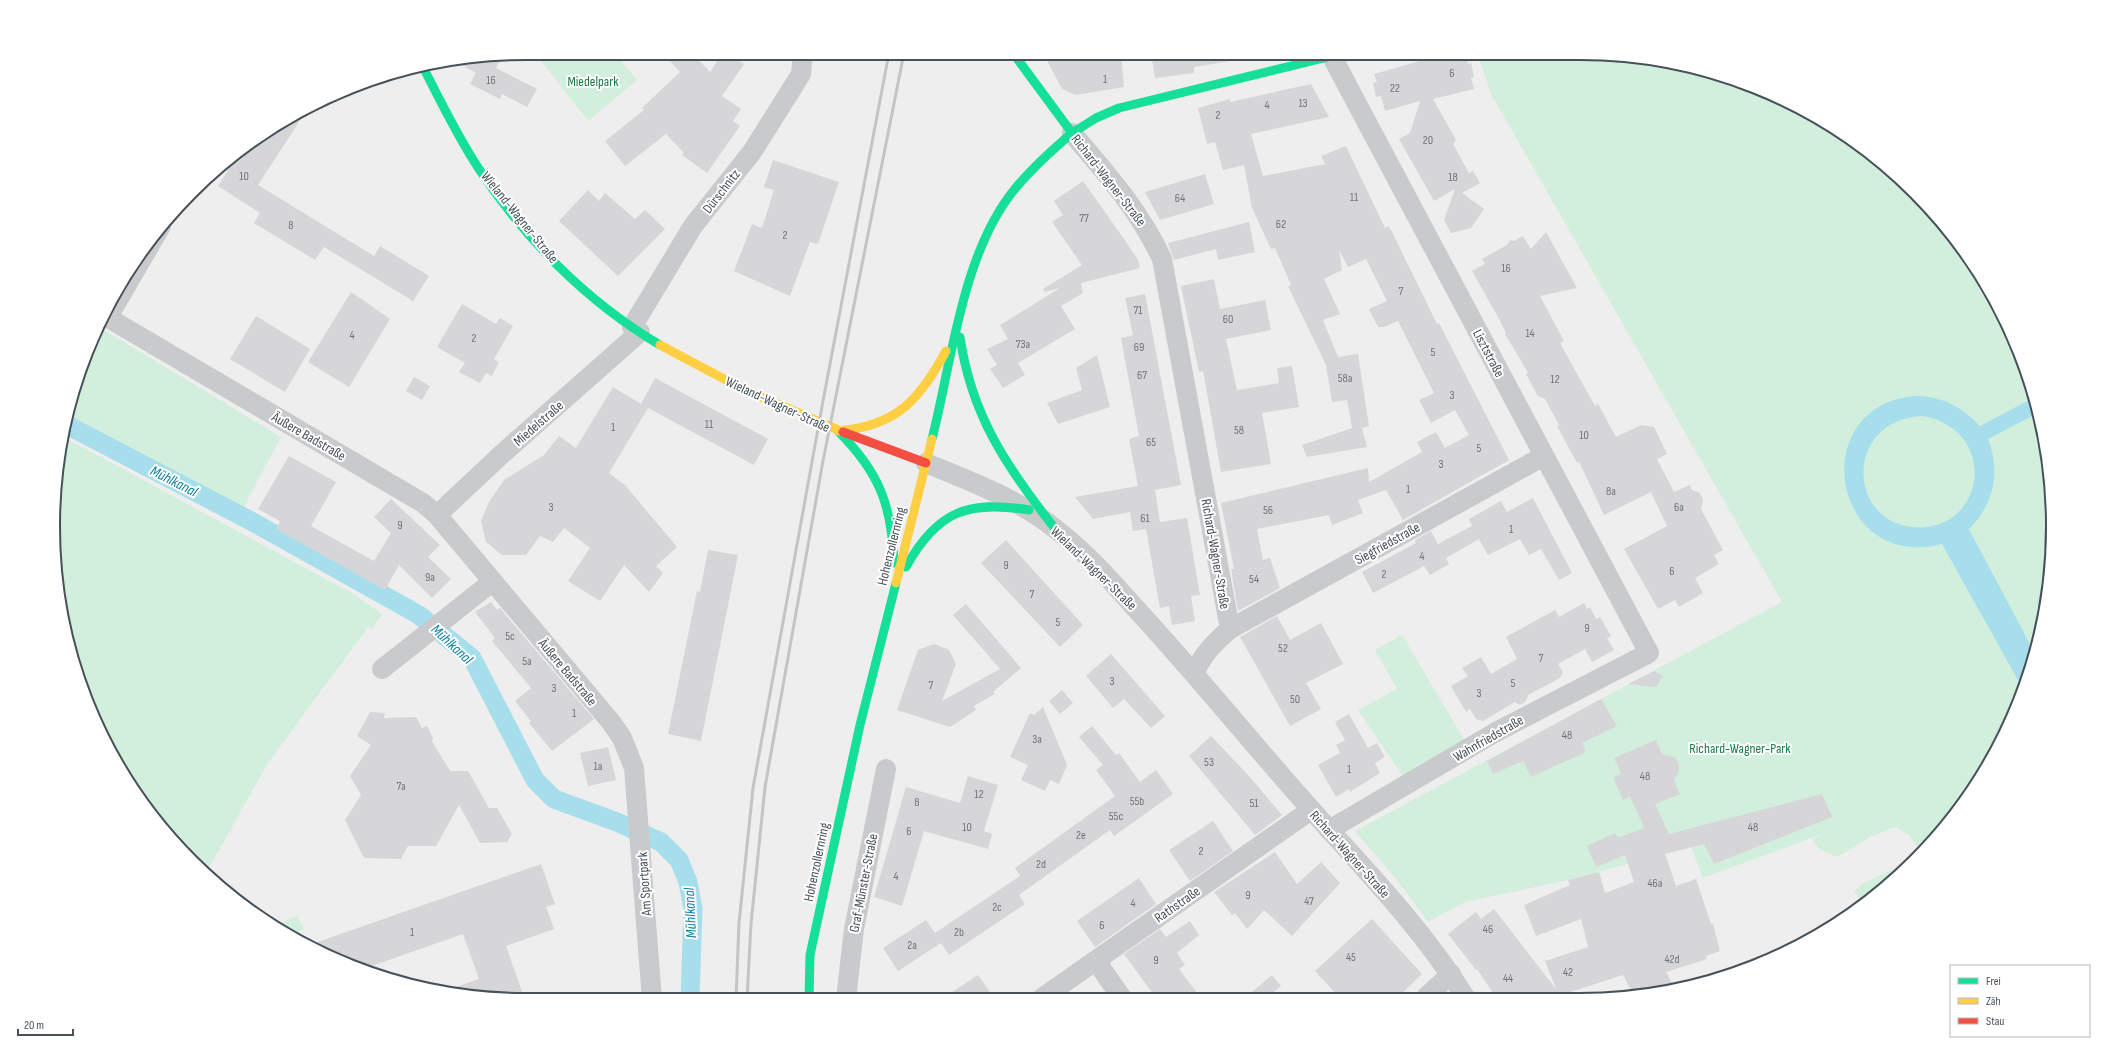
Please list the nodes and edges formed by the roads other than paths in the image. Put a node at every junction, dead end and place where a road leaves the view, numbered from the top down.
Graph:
1 (802, 60) edge
2 (1018, 60) edge
3 (1311, 60) edge
4 (1338, 60) edge
5 (425, 71) edge
6 (1072, 133) junction
7 (109, 319) edge
8 (959, 323) junction
9 (636, 329) junction
10 (838, 431) junction
11 (1544, 456) junction
12 (926, 463) junction
13 (1028, 510) junction
14 (437, 515) junction
15 (1053, 526) junction
16 (492, 582) junction
17 (894, 591) junction
18 (1230, 629) junction
19 (1649, 653) joint
20 (382, 669) dead end
21 (1195, 672) junction
22 (634, 768) joint
23 (886, 769) dead end
24 (1311, 810) junction
25 (1329, 830) junction
26 (1096, 961) junction
27 (1451, 974) junction
28 (651, 993) edge
29 (809, 993) edge
30 (847, 993) edge
31 (1049, 993) edge
32 (1118, 993) edge
33 (1430, 993) edge
34 (1463, 993) edge

1 - 9 street, Dürschnitz
2 - 6 main road, Richard-Wagner-Straße
3 - 6 main road, Hohenzollernring
4 - 11 street, Lisztstraße
5 - 9 main road, Wieland-Wagner-Straße
6 - 8 main road, Hohenzollernring
6 - 18 street, Richard-Wagner-Straße
7 - 14 street, Äußere Badstraße
8 - 10 main road
8 - 12 main road, Hohenzollernring
8 - 15 main road
9 - 10 main road, Wieland-Wagner-Straße
9 - 14 street, Miedelstraße
10 - 12 main road, Wieland-Wagner-Straße
10 - 17 main road
11 - 18 street, Siegfriedstraße
11 - 19 street, Lisztstraße
12 - 13 street, Wieland-Wagner-Straße
12 - 17 main road, Hohenzollernring
13 - 15 street, Wieland-Wagner-Straße
13 - 17 main road
14 - 16 street, Äußere Badstraße
15 - 21 street, Wieland-Wagner-Straße
16 - 20 street
16 - 22 street, Äußere Badstraße
17 - 29 main road, Hohenzollernring
18 - 21 street, Richard-Wagner-Straße
19 - 25 street, Wahnfriedstraße
21 - 24 street, Richard-Wagner-Straße
22 - 28 street, Am Sportpark
23 - 30 street, Graf-Münster-Straße
24 - 25 street, Richard-Wagner-Straße
24 - 26 street, Rathstraße
25 - 27 street, Richard-Wagner-Straße
26 - 31 street, Rathstraße
26 - 32 street
27 - 33 street
27 - 34 street, Richard-Wagner-Straße

